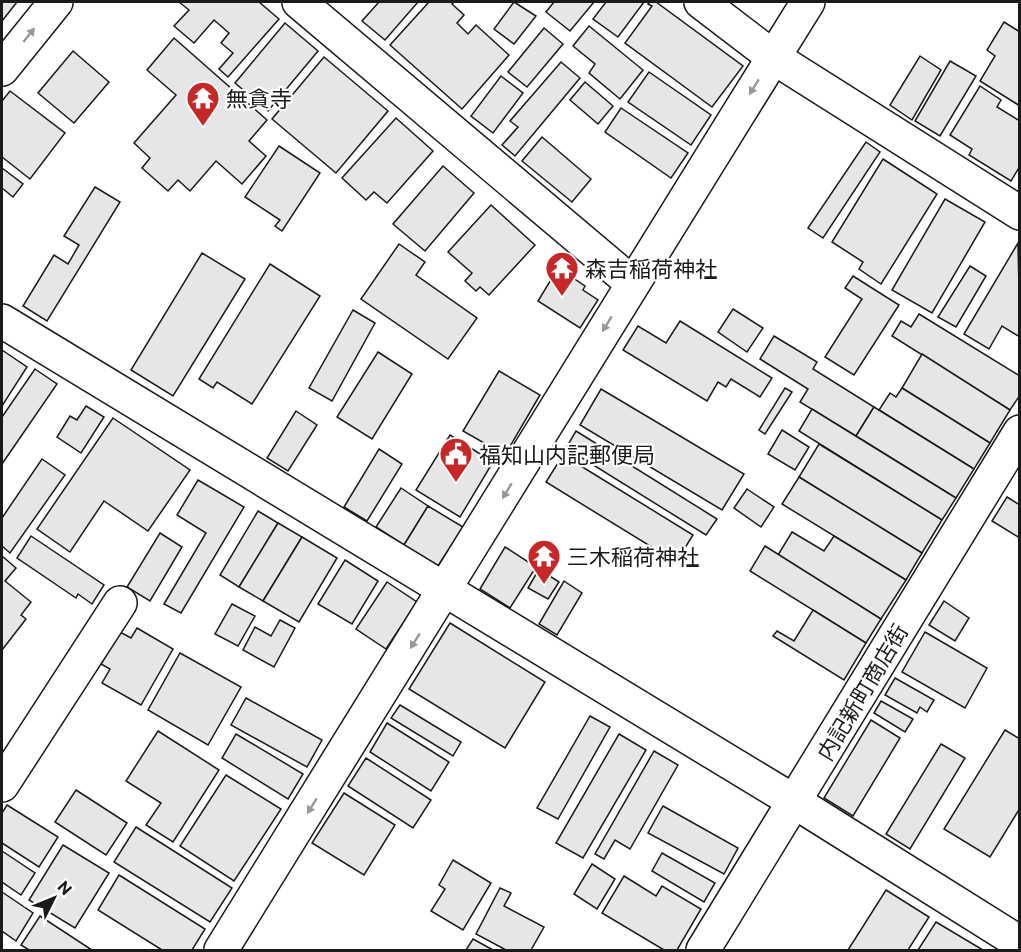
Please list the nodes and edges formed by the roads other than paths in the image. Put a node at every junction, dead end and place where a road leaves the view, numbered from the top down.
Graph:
1 (56, 2) edge
2 (299, 2) edge
3 (701, 2) edge
4 (808, 2) edge
5 (773, 57) junction
6 (2, 69) edge
7 (1020, 213) edge
8 (632, 283) junction
9 (2, 321) edge
10 (1020, 432) edge
11 (446, 591) junction
12 (120, 603) dead end
13 (5, 772) edge
14 (795, 802) junction
15 (1020, 944) edge
16 (222, 951) edge
17 (703, 951) edge

6 -> 1 street
2 - 8 street
3 - 5 street
4 - 5 street
5 - 7 street
5 -> 8 street
8 -> 11 street
9 - 11 street
10 - 14 street, 内記新町商店街
11 - 14 street
11 -> 16 street
12 - 13 street
14 - 15 street
14 - 17 street, 内記新町商店街

